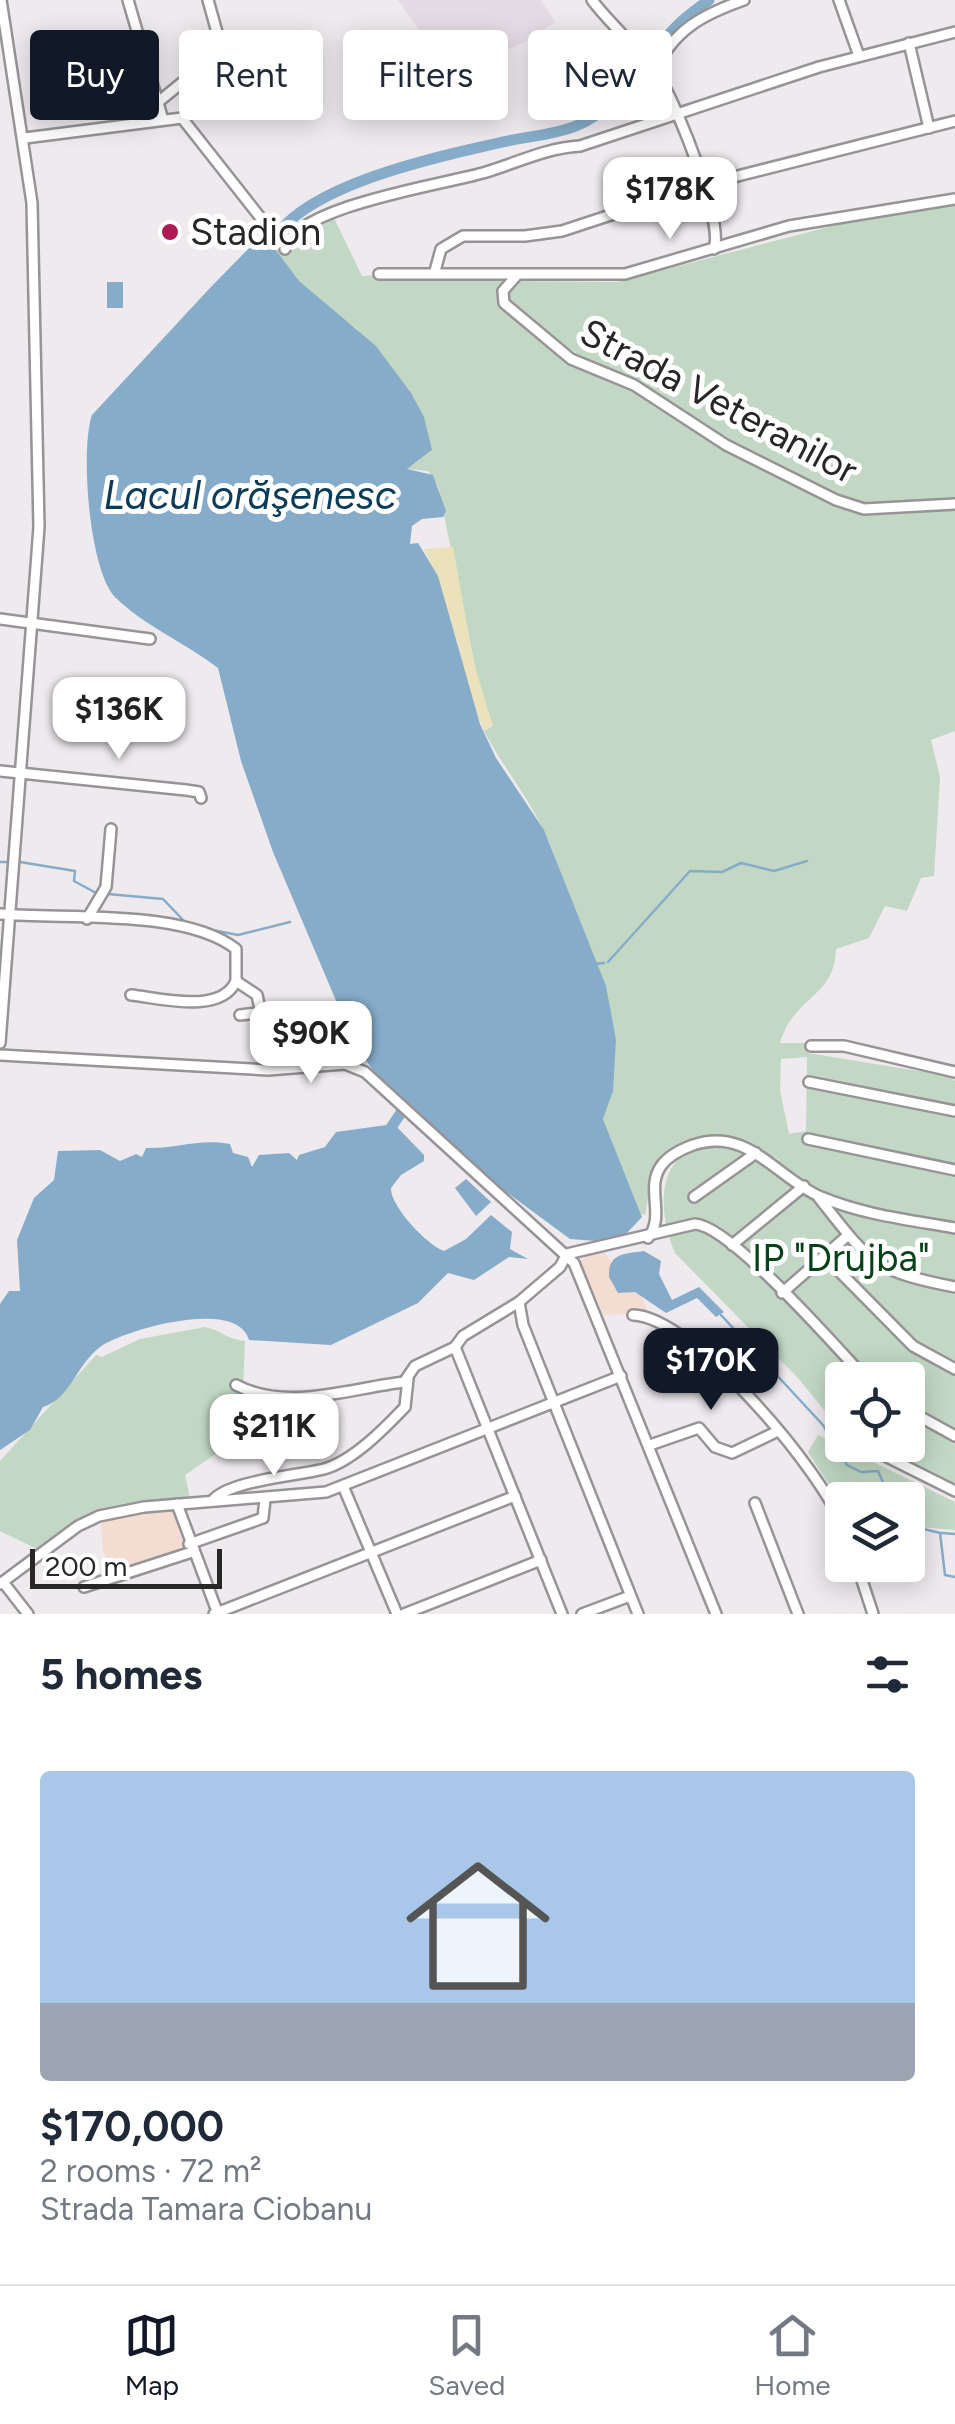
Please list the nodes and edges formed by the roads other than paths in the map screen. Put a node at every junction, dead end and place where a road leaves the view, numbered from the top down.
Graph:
1 (1, 0) edge
2 (128, 0) edge
3 (208, 0) edge
4 (592, 0) edge
5 (744, 0) edge
6 (838, 0) edge
7 (137, 30) edge
8 (617, 30) edge
9 (955, 32) edge
10 (672, 41) edge
11 (909, 43) junction
12 (859, 56) junction
13 (159, 102) edge
14 (672, 105) edge
15 (159, 106) edge
16 (676, 112) junction
17 (163, 120) junction
18 (955, 121) edge
19 (929, 128) junction
20 (26, 138) junction
21 (702, 185) junction
22 (955, 199) edge
23 (714, 249) junction
24 (435, 272) junction
25 (378, 274) dead end
26 (517, 276) junction
27 (955, 504) edge
28 (0, 619) edge
29 (34, 622) junction
30 (150, 639) dead end
31 (0, 771) edge
32 (21, 772) junction
33 (202, 798) dead end
34 (111, 828) dead end
35 (5, 914) edge
36 (86, 919) junction
37 (236, 981) junction
38 (131, 996) dead end
39 (240, 1015) dead end
40 (0, 1042) edge
41 (811, 1046) dead end
42 (0, 1055) edge
43 (955, 1072) edge
44 (808, 1082) dead end
45 (955, 1111) edge
46 (808, 1139) dead end
47 (756, 1153) junction
48 (955, 1170) edge
49 (804, 1186) junction
50 (818, 1196) junction
51 (694, 1197) dead end
52 (955, 1228) edge
53 (846, 1237) junction
54 (648, 1238) junction
55 (732, 1245) junction
56 (566, 1254) junction
57 (824, 1256) junction
58 (955, 1287) edge
59 (782, 1293) junction
60 (519, 1302) junction
61 (634, 1315) dead end
62 (455, 1347) junction
63 (850, 1362) edge
64 (955, 1369) edge
65 (621, 1376) junction
66 (408, 1379) junction
67 (236, 1385) dead end
68 (553, 1404) junction
69 (925, 1419) edge
70 (490, 1430) junction
71 (778, 1431) junction
72 (955, 1436) edge
73 (650, 1444) junction
74 (897, 1462) edge
75 (343, 1486) junction
76 (825, 1486) edge
77 (955, 1491) edge
78 (515, 1496) junction
79 (265, 1499) junction
80 (212, 1502) junction
81 (176, 1504) junction
82 (755, 1504) dead end
83 (191, 1548) junction
84 (373, 1553) junction
85 (541, 1560) junction
86 (863, 1582) edge
87 (2, 1583) edge
88 (84, 1587) dead end
89 (630, 1596) junction
90 (28, 1614) edge
91 (217, 1614) edge
92 (401, 1614) edge
93 (562, 1614) edge
94 (582, 1614) edge
95 (638, 1614) edge
96 (716, 1614) edge
97 (798, 1614) edge
98 (873, 1614) edge

1 - 20 street
2 - 7 street
3 - 13 street
4 - 8 street
5 - 10 street
6 - 12 street
9 - 11 street
11 - 12 street
11 - 19 street
12 - 16 street
14 - 16 street
15 - 17 street
16 - 17 street
16 - 21 street
17 - 20 street
18 - 19 street
19 - 21 street
20 - 29 street
21 - 23 street
21 - 24 street
22 - 23 street
23 - 26 street
24 - 25 street
24 - 26 street
26 - 27 street, Strada Veteranilor
28 - 29 street
29 - 30 street
29 - 32 street
31 - 32 street
32 - 33 street
32 - 35 street
34 - 36 street
35 - 36 street
35 - 40 street
36 - 37 street
37 - 38 street
37 - 39 street
41 - 43 street
42 - 56 street
44 - 45 street
46 - 48 street
47 - 49 street
47 - 51 street
47 - 54 street
49 - 50 street
49 - 55 street
50 - 52 street
50 - 53 street
53 - 57 street
53 - 58 street
54 - 55 street
54 - 56 street
55 - 59 street
56 - 60 street
56 - 65 street
57 - 59 street
57 - 64 street
59 - 63 street
60 - 62 street
60 - 68 street
61 - 71 street
62 - 66 street
62 - 70 street
65 - 68 street
65 - 73 street
66 - 67 street
66 - 80 street
68 - 70 street
68 - 89 street
69 - 72 street
70 - 75 street
70 - 78 street
71 - 73 street
71 - 76 street
73 - 96 street
74 - 77 street
75 - 79 street
75 - 84 street
78 - 84 street
78 - 85 street
79 - 80 street
79 - 83 street
80 - 81 street
81 - 83 street
81 - 87 street
82 - 97 street
83 - 88 street
83 - 91 street
84 - 91 street
84 - 92 street
85 - 92 street
85 - 93 street
86 - 98 street
87 - 90 street
89 - 94 street
89 - 95 street

